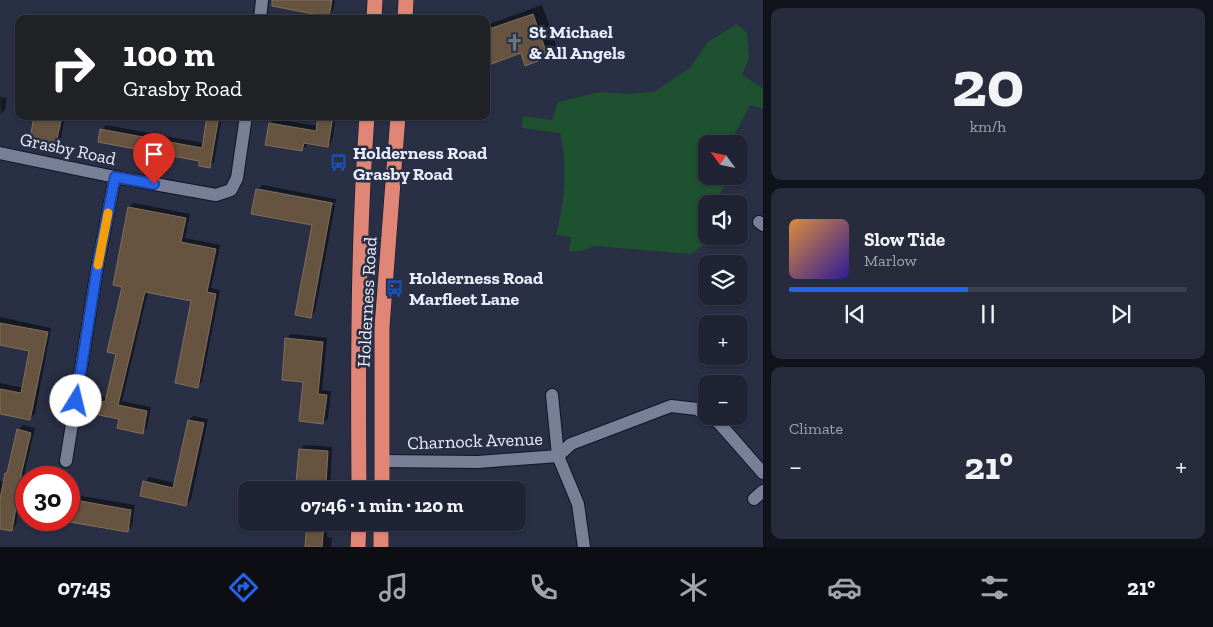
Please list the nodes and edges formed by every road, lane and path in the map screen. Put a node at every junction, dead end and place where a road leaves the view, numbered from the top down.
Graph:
1 (262, 0) edge
2 (375, 0) edge
3 (406, 0) edge
4 (260, 15) edge
5 (374, 15) edge
6 (405, 15) edge
7 (245, 120) edge
8 (367, 120) edge
9 (398, 120) edge
10 (0, 153) edge
11 (115, 177) junction
12 (552, 395) dead end
13 (698, 409) edge
14 (721, 425) edge
15 (558, 456) junction
16 (66, 461) dead end
17 (382, 461) junction
18 (763, 473) edge
19 (360, 481) edge
20 (382, 481) edge
21 (359, 531) edge
22 (381, 531) edge
23 (358, 547) edge
24 (381, 547) edge
25 (584, 547) edge

1 - 4 street
2 - 5 highway
3 - 6 highway
7 - 11 street, Grasby Road
8 - 19 highway, Holderness Road
9 - 17 highway, Holderness Road
10 - 11 street, Grasby Road
11 - 16 street
12 - 15 street
13 - 15 street, Charnock Avenue
14 - 18 street, Charnock Avenue
15 - 17 street, Charnock Avenue
15 - 25 street
17 - 20 highway, Holderness Road
21 - 23 highway
22 - 24 highway

